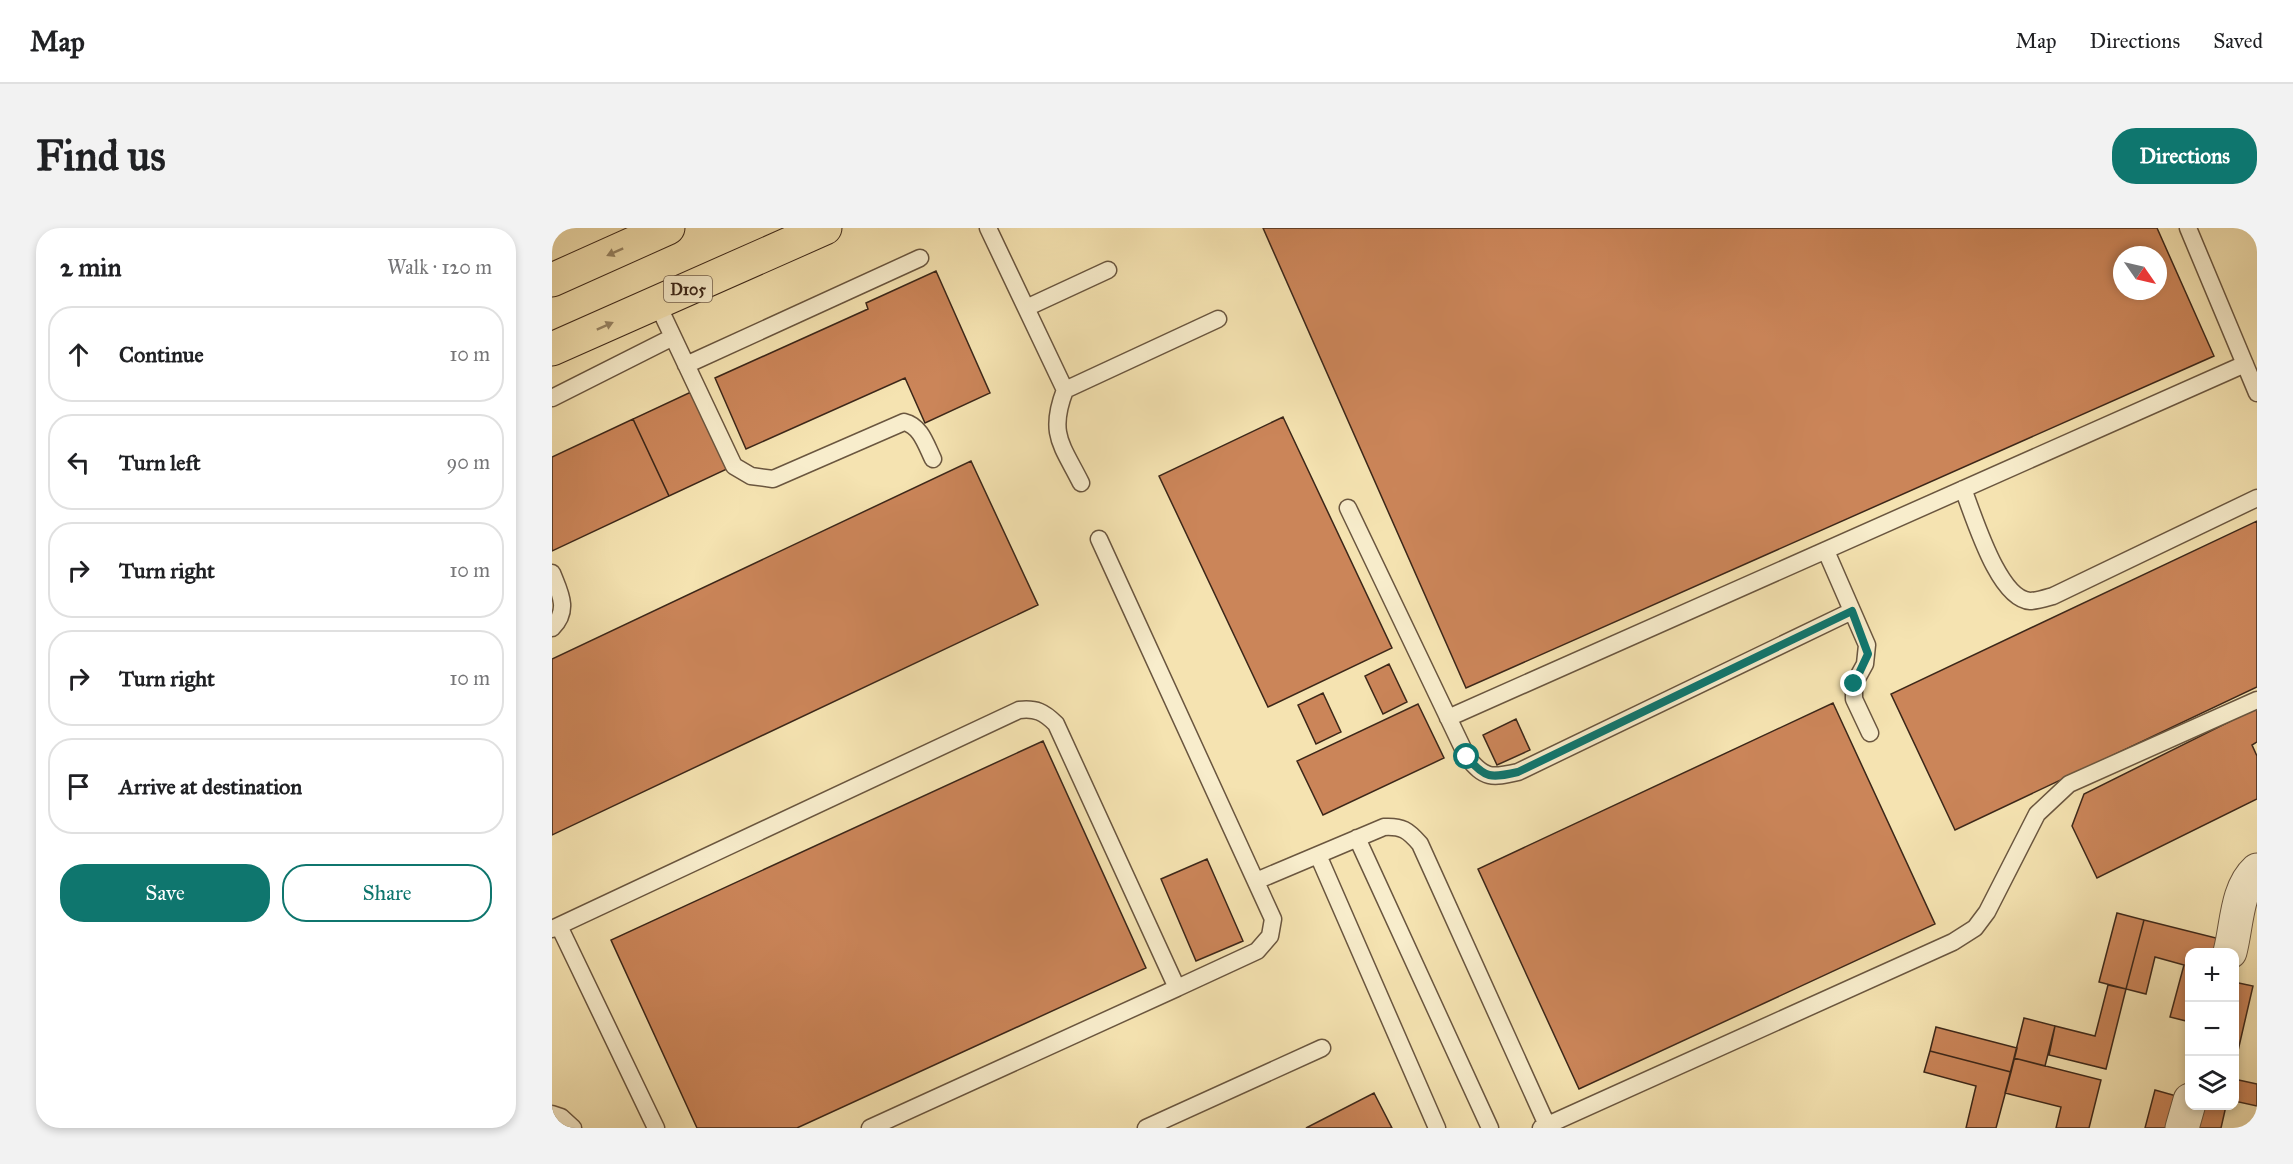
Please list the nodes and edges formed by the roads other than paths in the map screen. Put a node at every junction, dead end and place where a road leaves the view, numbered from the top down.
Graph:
1 (668, 228) edge
2 (825, 228) edge
3 (988, 228) edge
4 (2188, 228) edge
5 (920, 258) dead end
6 (1108, 270) dead end
7 (552, 280) edge
8 (657, 303) junction
9 (1026, 308) junction
10 (1218, 319) dead end
11 (673, 337) junction
12 (552, 349) edge
13 (2245, 364) junction
14 (686, 365) junction
15 (1065, 390) junction
16 (2257, 393) edge
17 (552, 398) edge
18 (933, 459) dead end
19 (1082, 483) dead end
20 (1963, 489) junction
21 (2257, 498) edge
22 (1348, 508) dead end
23 (1100, 539) dead end
24 (1826, 551) junction
25 (552, 573) edge
26 (1852, 611) junction
27 (552, 628) edge
28 (2257, 700) edge
29 (1448, 718) junction
30 (1870, 733) dead end
31 (1357, 838) junction
32 (1318, 855) junction
33 (2257, 870) edge
34 (1256, 881) junction
35 (556, 928) edge
36 (2231, 948) edge
37 (1177, 988) junction
38 (1322, 1048) dead end
39 (2187, 1110) edge
40 (552, 1114) edge
41 (1544, 1127) edge
42 (573, 1128) edge
43 (656, 1128) edge
44 (870, 1128) edge
45 (1146, 1128) edge
46 (1437, 1128) edge
47 (1490, 1128) edge
48 (2182, 1128) edge

1 -> 7 main road
2 - 8 main road, D105
3 - 9 lane
4 - 13 lane
5 - 14 lane
6 - 9 lane
8 - 11 lane
12 -> 8 main road, D105
9 - 15 lane
10 - 15 lane
11 - 14 lane
11 - 17 lane
13 - 16 lane
13 - 20 lane
14 - 18 lane
15 - 19 lane
20 - 21 lane
20 - 24 lane
22 - 29 lane
23 - 34 lane
24 - 26 lane
24 - 29 lane
25 - 27 lane
26 - 29 lane
26 - 30 lane
28 - 41 lane
31 - 32 lane
31 - 41 lane
31 - 47 lane
32 - 34 lane
32 - 46 lane
33 - 36 street
34 - 37 lane
35 - 37 lane
35 - 43 lane
37 - 44 lane
38 - 45 lane
39 - 48 street
40 - 42 lane

